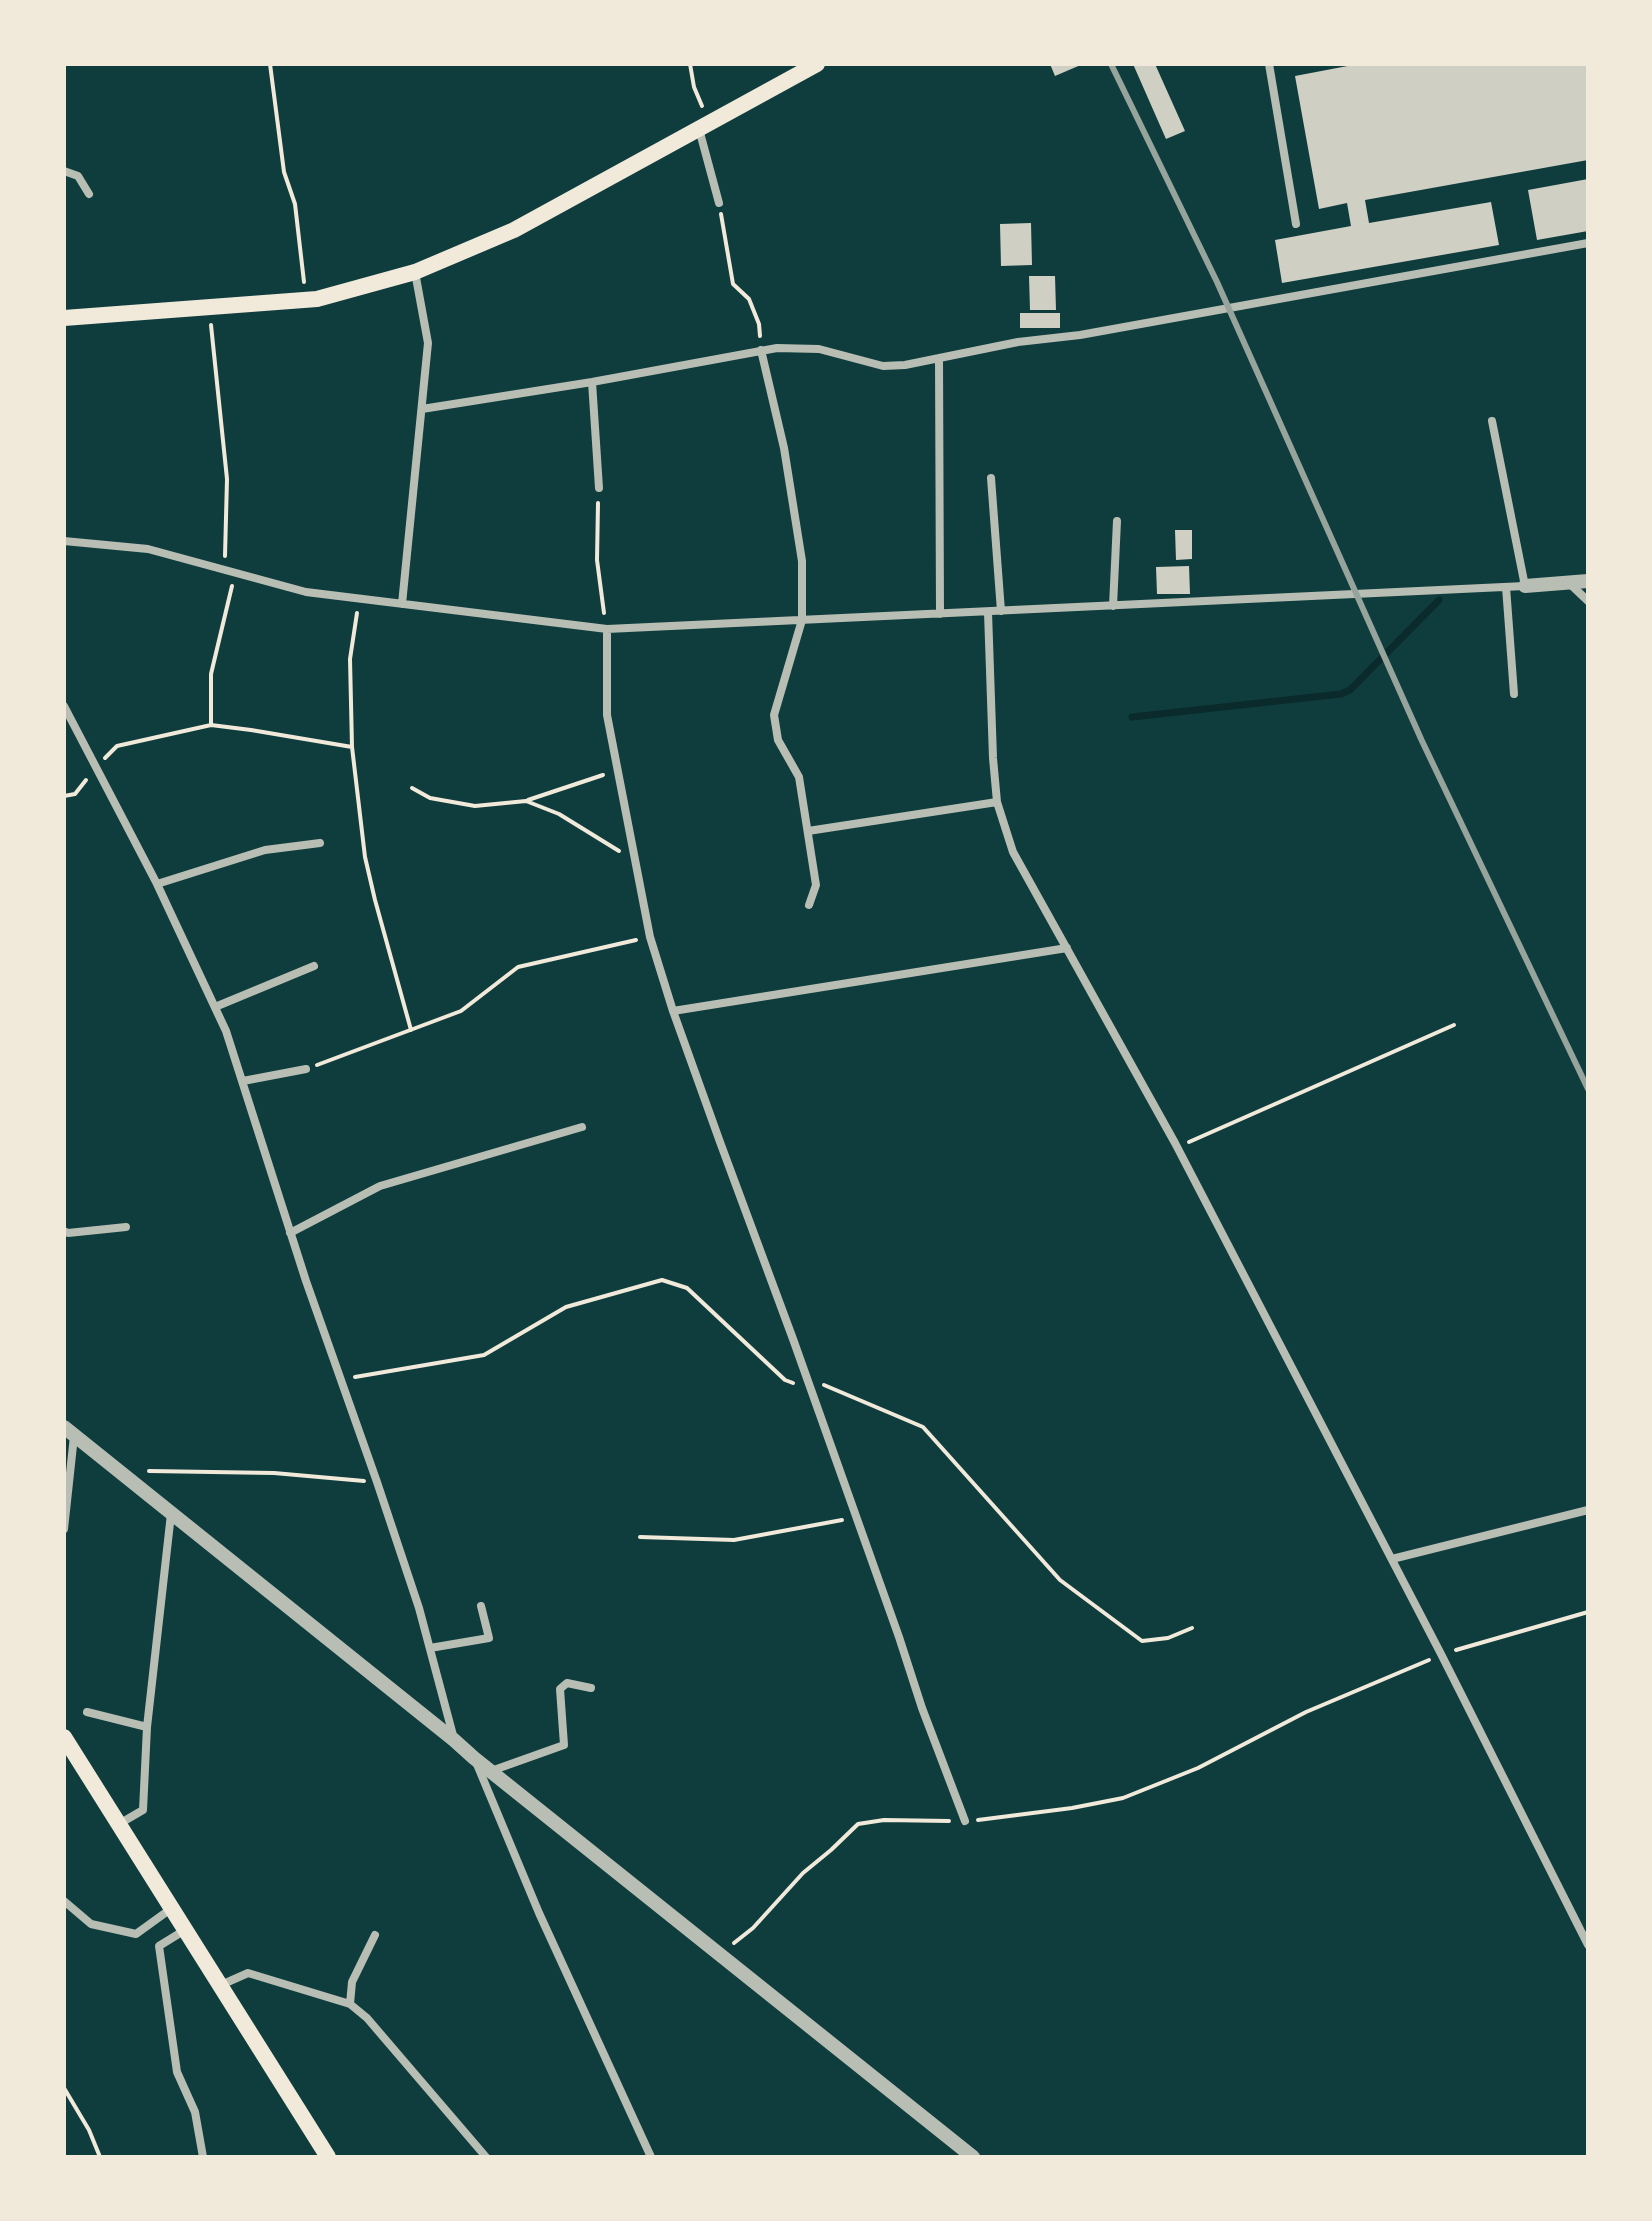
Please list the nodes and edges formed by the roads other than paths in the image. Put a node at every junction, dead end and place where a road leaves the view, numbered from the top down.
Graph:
1 (817, 64) edge
2 (1269, 64) edge
3 (704, 126) junction
4 (64, 171) edge
5 (89, 194) dead end
6 (719, 203) road end
7 (1296, 224) dead end
8 (1588, 243) edge
9 (415, 272) junction
10 (64, 318) edge
11 (761, 350) junction
12 (939, 358) junction
13 (592, 382) junction
14 (422, 409) junction
15 (1492, 421) dead end
16 (991, 478) dead end
17 (599, 488) road end
18 (1117, 521) dead end
19 (64, 541) edge
20 (1588, 581) edge
21 (1569, 582) junction
22 (1525, 586) junction
23 (1506, 587) junction
24 (1588, 601) edge
25 (402, 604) junction
26 (1113, 606) junction
27 (1001, 611) junction
28 (988, 612) junction
29 (940, 614) junction
30 (802, 620) junction
31 (607, 629) junction
32 (1514, 694) dead end
33 (64, 706) edge
34 (997, 802) junction
35 (808, 831) junction
36 (320, 843) dead end
37 (157, 884) junction
38 (809, 905) dead end
39 (1067, 948) junction
40 (314, 966) dead end
41 (215, 1007) junction
42 (673, 1011) junction
43 (306, 1069) road end
44 (243, 1081) junction
45 (582, 1127) dead end
46 (126, 1227) dead end
47 (64, 1231) edge
48 (290, 1233) junction
49 (69, 1431) edge
50 (1588, 1510) edge
51 (172, 1513) junction
52 (64, 1529) edge
53 (1392, 1559) junction
54 (481, 1606) dead end
55 (430, 1648) junction
56 (591, 1688) dead end
57 (87, 1712) dead end
58 (147, 1727) junction
59 (64, 1737) edge
60 (454, 1740) junction
61 (474, 1758) junction
62 (491, 1771) junction
63 (965, 1821) road end
64 (119, 1824) junction
65 (64, 1901) edge
66 (172, 1908) junction
67 (186, 1930) junction
68 (375, 1935) dead end
69 (1588, 1945) edge
70 (221, 1985) junction
71 (350, 2004) junction
72 (203, 2157) edge
73 (328, 2157) edge
74 (486, 2157) edge
75 (651, 2157) edge
76 (973, 2157) edge

1 - 3 main road
2 - 7 street
3 - 6 street
3 - 9 main road
4 - 5 street
8 - 12 street
9 - 10 main road
9 - 14 street
11 - 12 street
11 - 13 street
11 - 30 street
12 - 29 street
13 - 14 street
13 - 17 street
14 - 25 street
15 - 22 street
16 - 27 street
18 - 26 street
19 - 25 street
20 - 21 street
21 - 22 street
21 - 24 street
22 - 23 street
23 - 26 street
23 - 32 street
25 - 31 street
26 - 27 street
27 - 28 street
28 - 29 street
28 - 34 street
29 - 30 street
30 - 31 street
30 - 35 street
31 - 42 street
33 - 37 street
34 - 35 street
34 - 39 street
35 - 38 street
36 - 37 street
37 - 41 street
39 - 42 street
39 - 53 street
40 - 41 street
41 - 44 street
42 - 63 street
43 - 44 street
44 - 48 street
45 - 48 street
46 - 47 street
48 - 55 street
49 - 51 street
49 - 52 street
50 - 53 street
51 - 58 street
51 - 60 street
53 - 69 street
54 - 55 street
55 - 60 street
56 - 62 street
57 - 58 street
58 - 64 street
59 - 64 main road
60 - 61 street
61 - 62 street
61 - 75 street
62 - 76 street
64 - 66 main road
65 - 66 street
66 - 67 main road
67 - 70 main road
67 - 72 street
68 - 71 street
70 - 71 street
70 - 73 main road
71 - 74 street

